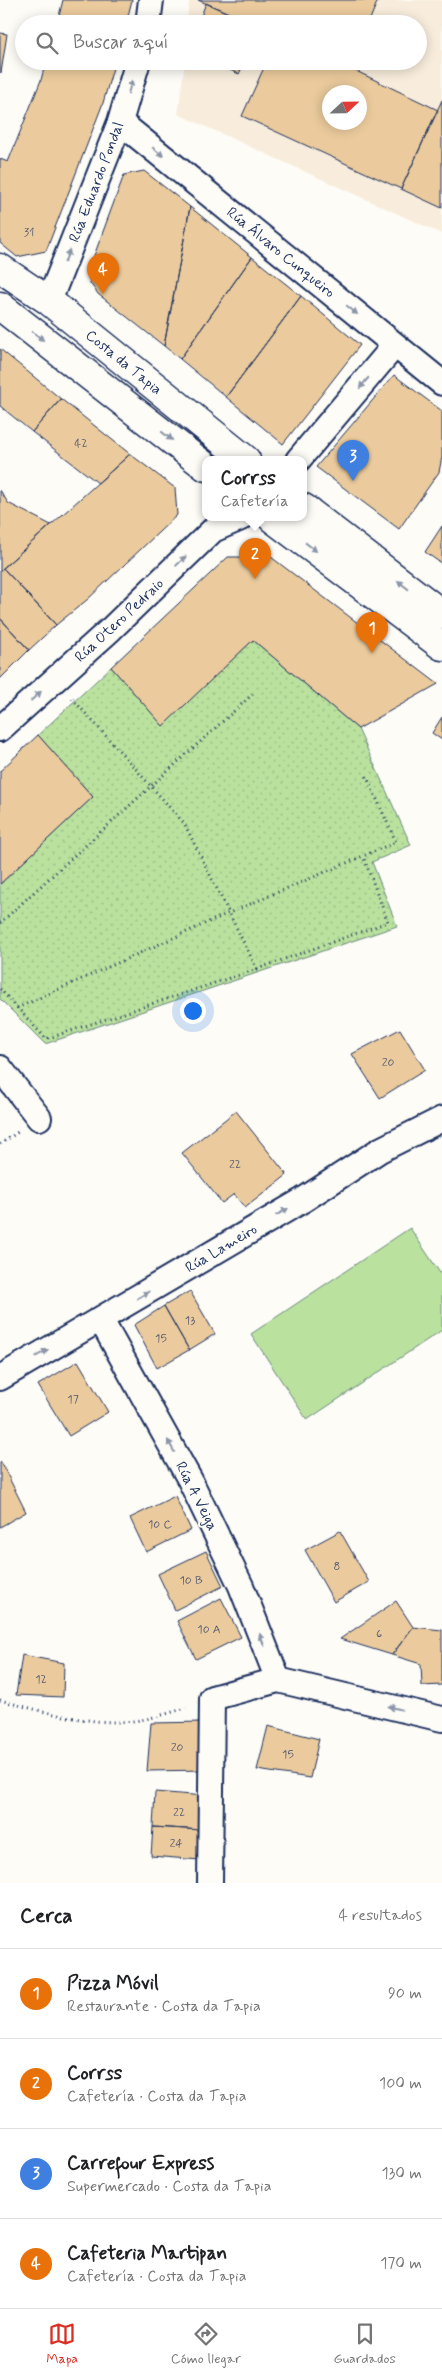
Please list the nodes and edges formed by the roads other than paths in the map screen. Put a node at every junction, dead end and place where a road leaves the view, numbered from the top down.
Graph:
1 (151, 0) edge
2 (149, 15) edge
3 (135, 70) edge
4 (120, 122) junction
5 (0, 268) edge
6 (0, 296) edge
7 (49, 301) junction
8 (0, 306) edge
9 (395, 345) junction
10 (442, 383) edge
11 (241, 456) edge
12 (301, 456) edge
13 (202, 463) edge
14 (307, 510) edge
15 (234, 521) edge
16 (276, 521) edge
17 (442, 614) edge
18 (442, 646) edge
19 (0, 729) edge
20 (0, 1068) edge
21 (39, 1118) dead end
22 (442, 1119) edge
23 (101, 1320) junction
24 (0, 1378) edge
25 (278, 1680) junction
26 (442, 1720) edge
27 (210, 1883) edge

1 - 2 street
4 -> 3 street, Rúa Eduardo Pondal
7 -> 4 street, Rúa Eduardo Pondal
4 -> 9 street, Rúa Álvaro Cunqueiro
5 - 7 main road, Costa da Tapia
6 - 7 main road
7 - 11 main road, Costa da Tapia
8 -> 13 main road, Costa da Tapia
9 - 10 street, Rúa Álvaro Cunqueiro
9 -> 12 street
17 -> 14 main road
19 -> 15 street, Rúa Otero Pedraio
16 -> 18 main road
20 - 21 street
23 -> 22 street, Rúa Lameiro
24 -> 23 street, Rúa Lameiro
25 -> 23 street, Rúa A Veiga
26 -> 25 street
25 - 27 street

